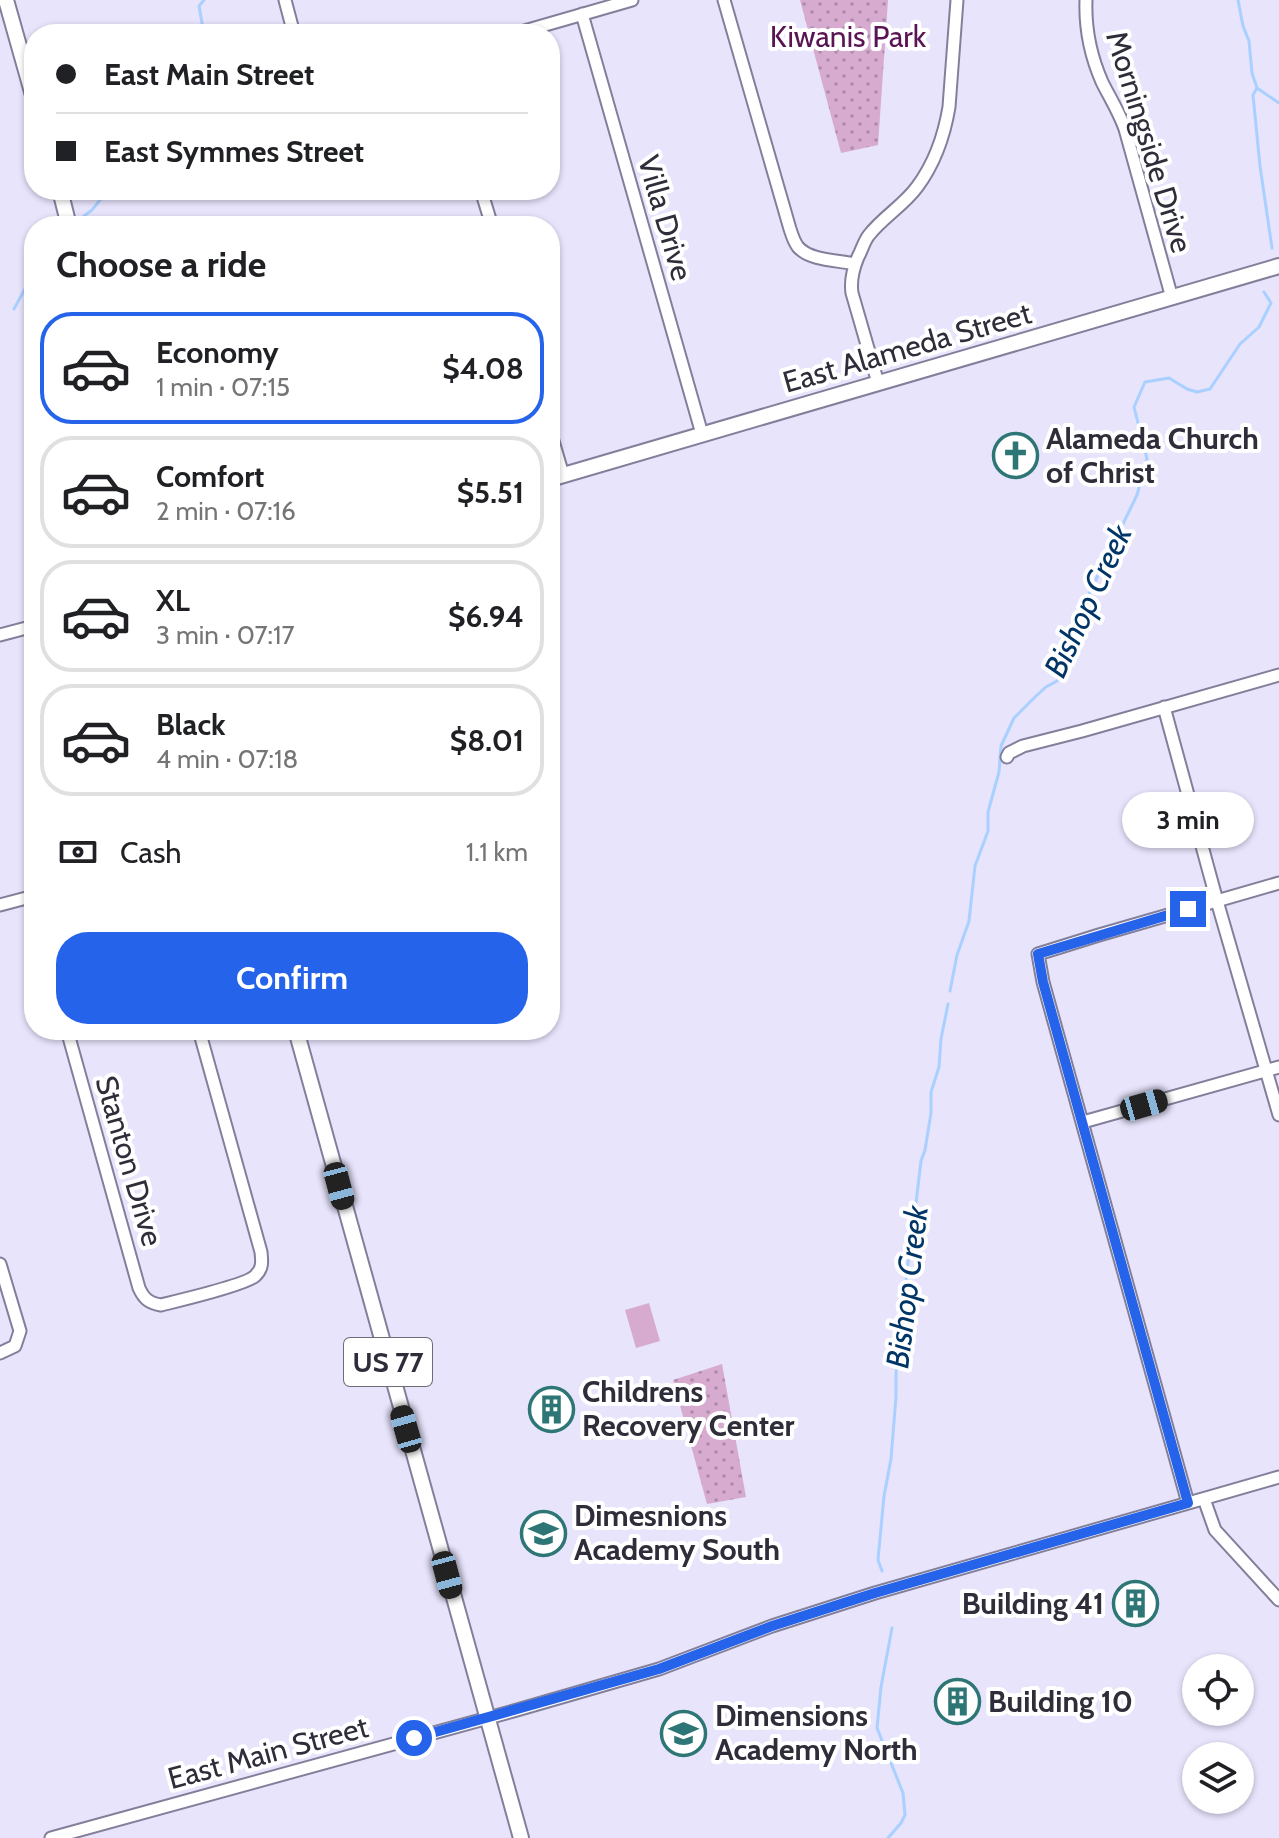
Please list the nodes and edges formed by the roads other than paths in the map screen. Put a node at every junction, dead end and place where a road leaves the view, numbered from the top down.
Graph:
1 (6, 0) edge
2 (285, 0) edge
3 (632, 0) edge
4 (724, 0) edge
5 (957, 0) edge
6 (1086, 0) edge
7 (582, 14) junction
8 (291, 24) edge
9 (548, 24) edge
10 (24, 64) edge
11 (855, 264) junction
12 (1279, 266) edge
13 (1172, 298) junction
14 (878, 383) junction
15 (702, 434) junction
16 (560, 476) edge
17 (24, 629) edge
18 (0, 635) edge
19 (1279, 675) edge
20 (1164, 707) junction
21 (1007, 757) dead end
22 (1279, 883) edge
23 (1217, 901) junction
24 (24, 902) edge
25 (0, 905) edge
26 (70, 1040) edge
27 (202, 1040) edge
28 (299, 1040) edge
29 (1279, 1067) edge
30 (1266, 1070) junction
31 (1279, 1115) edge
32 (1083, 1122) junction
33 (0, 1264) edge
34 (0, 1353) edge
35 (1279, 1477) edge
36 (1204, 1499) junction
37 (1188, 1503) junction
38 (1279, 1600) edge
39 (488, 1718) junction
40 (51, 1838) edge
41 (521, 1838) edge

1 - 10 main road
2 - 8 street
3 - 7 street
4 - 11 street
5 - 11 street
6 - 13 street, Morningside Drive
7 - 9 street
7 - 15 street, Villa Drive
11 - 14 street
12 - 13 main road, East Alameda Street
13 - 14 main road, East Alameda Street
14 - 15 main road, East Alameda Street
15 - 16 main road, East Alameda Street
17 - 18 street
19 - 20 street
20 - 21 street
20 - 23 street
22 - 23 street
23 - 30 street
23 - 32 street
24 - 25 street
26 - 27 street, Stanton Drive
28 - 39 main road, US 77
29 - 30 street
30 - 31 street
30 - 32 street
32 - 37 street
33 - 34 street
35 - 36 street, East Main Street
36 - 37 street, East Main Street
36 - 38 street
37 - 39 street, East Main Street
39 - 40 street, East Main Street
39 - 41 main road, US 77

